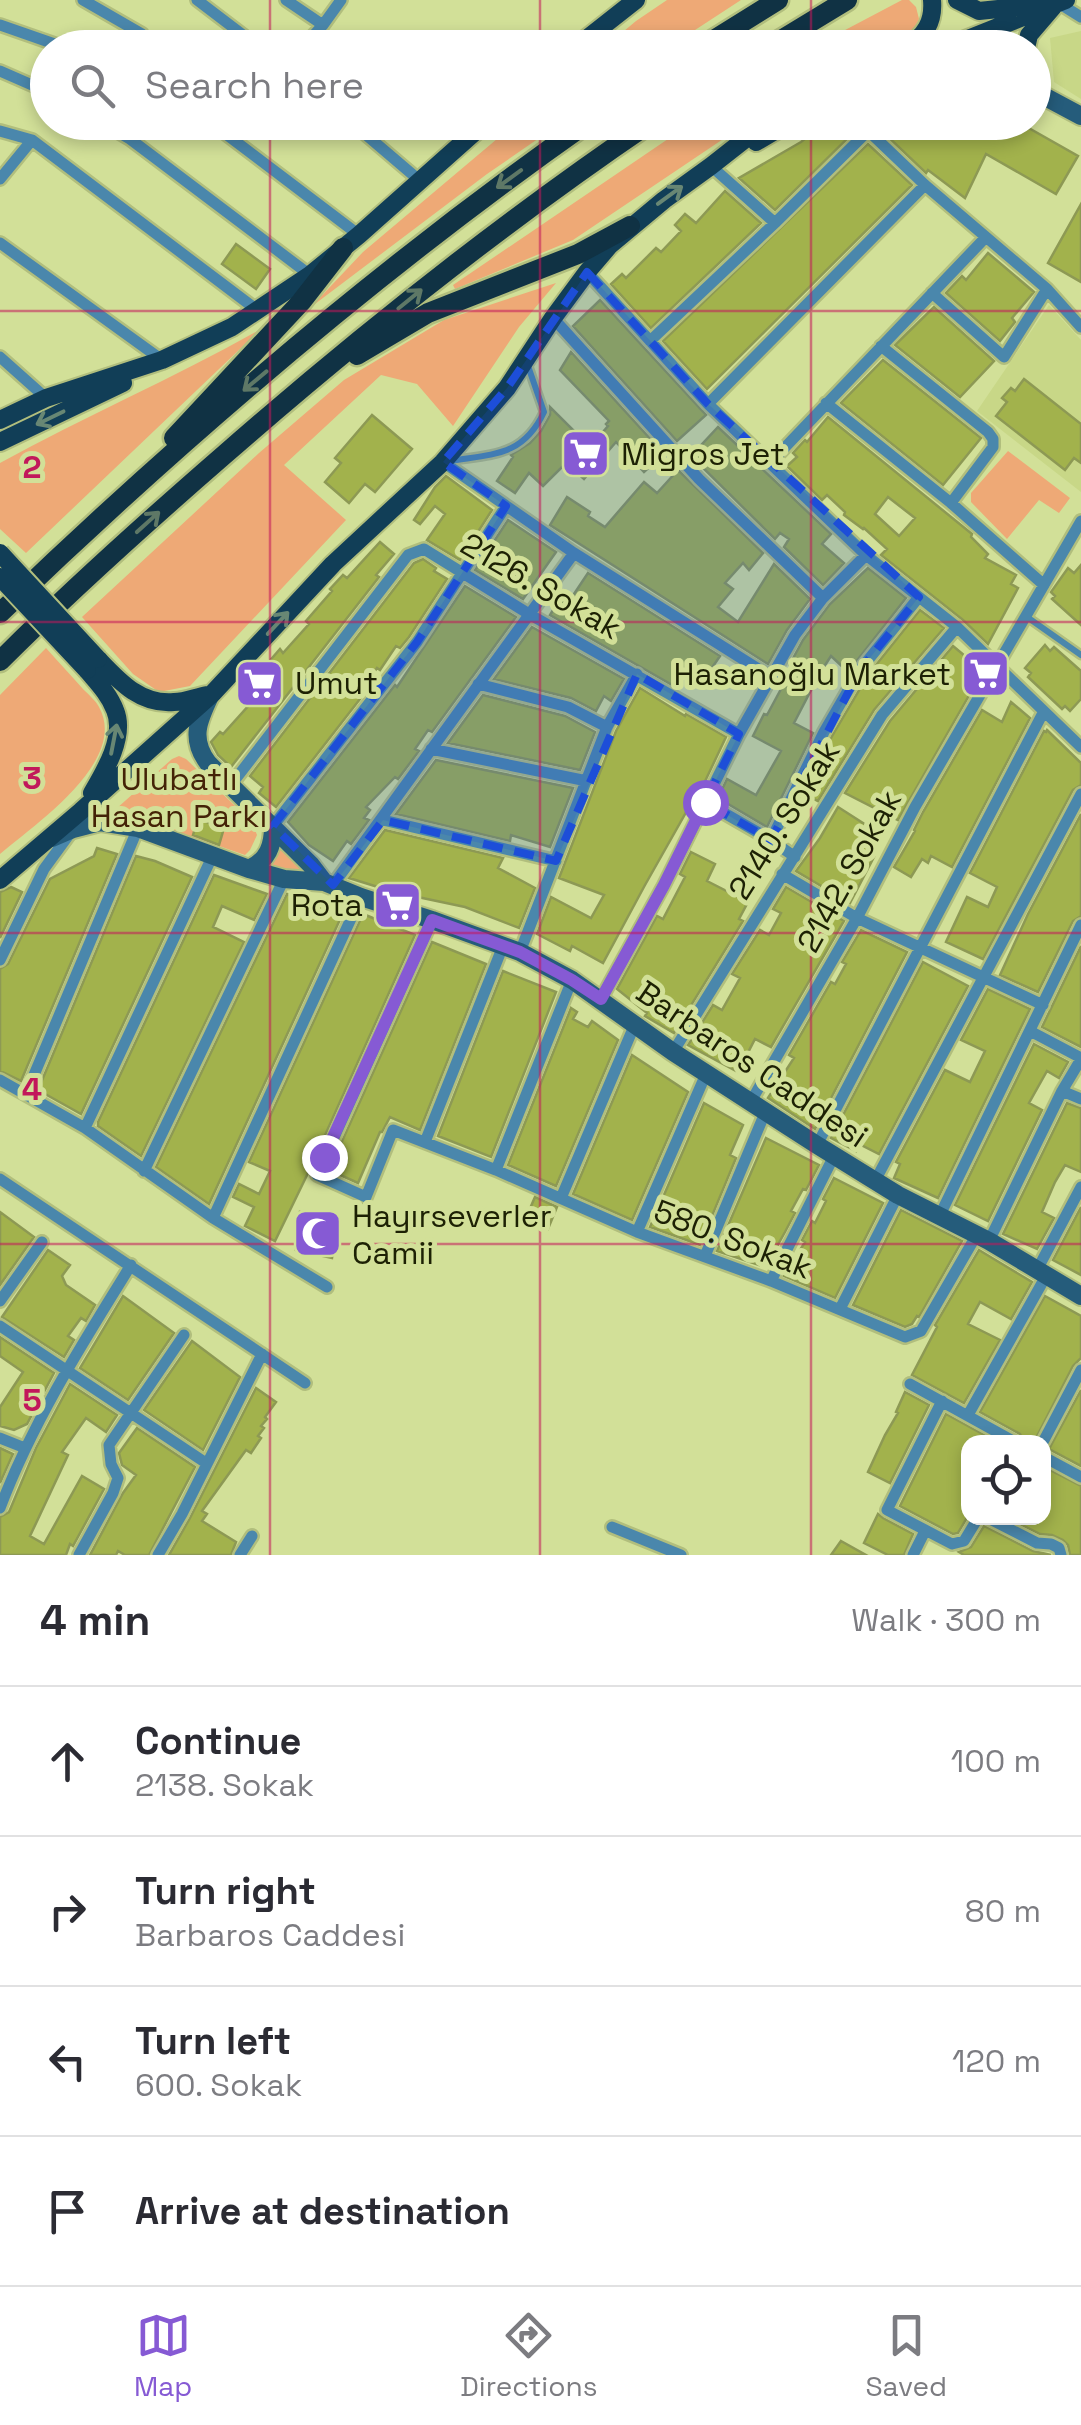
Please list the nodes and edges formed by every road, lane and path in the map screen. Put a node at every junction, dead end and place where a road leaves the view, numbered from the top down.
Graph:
1 (83, 0) edge
2 (197, 0) edge
3 (286, 0) edge
4 (342, 0) edge
5 (636, 0) edge
6 (778, 0) edge
7 (848, 0) edge
8 (932, 0) edge
9 (957, 0) edge
10 (1061, 1) edge
11 (1081, 17) edge
12 (0, 25) edge
13 (323, 26) junction
14 (135, 30) edge
15 (236, 30) edge
16 (319, 30) edge
17 (598, 30) edge
18 (730, 30) edge
19 (798, 30) edge
20 (926, 30) edge
21 (989, 30) edge
22 (1034, 30) edge
23 (30, 35) edge
24 (0, 71) edge
25 (30, 84) edge
26 (1051, 99) edge
27 (1081, 116) edge
28 (0, 131) edge
29 (30, 139) edge
30 (32, 140) joint
31 (131, 140) edge
32 (231, 140) edge
33 (372, 140) edge
34 (465, 140) edge
35 (563, 140) edge
36 (625, 140) edge
37 (744, 140) edge
38 (758, 140) edge
39 (851, 140) edge
40 (877, 140) edge
41 (712, 166) junction
42 (0, 179) edge
43 (419, 180) junction
44 (925, 185) junction
45 (776, 223) junction
46 (630, 226) junction
47 (986, 237) junction
48 (351, 241) junction
49 (0, 243) edge
50 (587, 272) junction
51 (310, 274) junction
52 (1047, 289) junction
53 (932, 292) junction
54 (257, 310) junction
55 (553, 318) junction
56 (1081, 327) edge
57 (650, 341) junction
58 (881, 346) junction
59 (0, 357) edge
60 (162, 360) junction
61 (525, 360) junction
62 (307, 382) junction
63 (46, 398) junction
64 (826, 403) junction
65 (708, 404) junction
66 (0, 420) edge
67 (0, 442) edge
68 (443, 462) junction
69 (770, 464) junction
70 (131, 489) junction
71 (951, 502) junction
72 (506, 506) junction
73 (1081, 521) edge
74 (0, 553) edge
75 (574, 553) junction
76 (866, 555) junction
77 (462, 572) junction
78 (0, 577) edge
79 (1044, 585) junction
80 (919, 597) junction
81 (823, 598) junction
82 (0, 613) edge
83 (529, 614) junction
84 (1026, 616) junction
85 (957, 628) junction
86 (1081, 655) edge
87 (0, 662) edge
88 (92, 665) junction
89 (998, 666) junction
90 (637, 674) junction
91 (771, 676) junction
92 (478, 684) junction
93 (212, 694) junction
94 (1044, 711) junction
95 (607, 727) junction
96 (739, 734) junction
97 (1081, 747) edge
98 (431, 750) junction
99 (587, 781) junction
100 (232, 785) junction
101 (1081, 794) edge
102 (705, 802) junction
103 (78, 820) junction
104 (382, 820) junction
105 (273, 826) junction
106 (138, 828) junction
107 (771, 840) junction
108 (212, 857) junction
109 (795, 857) junction
110 (556, 861) junction
111 (249, 869) junction
112 (782, 874) junction
113 (284, 879) junction
114 (0, 880) edge
115 (329, 884) junction
116 (361, 897) junction
117 (857, 918) junction
118 (432, 920) junction
119 (1081, 925) edge
120 (921, 948) junction
121 (511, 949) junction
122 (0, 960) edge
123 (985, 978) junction
124 (572, 980) junction
125 (601, 999) junction
126 (1042, 1005) junction
127 (635, 1024) junction
128 (1030, 1031) junction
129 (673, 1052) junction
130 (1081, 1058) edge
131 (706, 1074) junction
132 (0, 1080) edge
133 (1062, 1090) junction
134 (26, 1094) junction
135 (1081, 1099) edge
136 (757, 1108) junction
137 (85, 1128) junction
138 (425, 1142) junction
139 (817, 1146) junction
140 (834, 1156) junction
141 (496, 1170) junction
142 (144, 1171) junction
143 (0, 1179) edge
144 (875, 1181) junction
145 (1081, 1187) edge
146 (898, 1194) junction
147 (561, 1198) junction
148 (940, 1215) junction
149 (213, 1218) junction
150 (637, 1232) junction
151 (982, 1238) junction
152 (42, 1242) dead end
153 (705, 1256) junction
154 (131, 1266) junction
155 (1042, 1273) junction
156 (771, 1281) junction
157 (326, 1286) dead end
158 (1081, 1296) edge
159 (0, 1301) edge
160 (840, 1309) junction
161 (0, 1326) edge
162 (184, 1335) dead end
163 (262, 1354) junction
164 (66, 1368) junction
165 (1081, 1370) edge
166 (305, 1384) dead end
167 (910, 1384) dead end
168 (942, 1401) junction
169 (131, 1411) junction
170 (968, 1415) junction
171 (1002, 1435) edge
172 (1047, 1435) edge
173 (0, 1438) edge
174 (25, 1448) junction
175 (1051, 1461) edge
176 (206, 1463) junction
177 (1081, 1478) edge
178 (2, 1494) edge
179 (0, 1508) edge
180 (974, 1525) edge
181 (1002, 1525) edge
182 (612, 1527) dead end
183 (924, 1531) junction
184 (252, 1536) dead end
185 (78, 1555) edge
186 (158, 1555) edge
187 (240, 1555) edge
188 (681, 1555) edge
189 (912, 1555) edge
190 (1061, 1555) edge

1 - 14 street
2 - 15 street
3 - 13 street
4 - 13 street
5 - 17 main road
6 - 18 highway
7 - 19 highway
8 - 20 main road
9 - 10 main road
10 - 11 street
10 - 21 main road
10 - 22 main road
12 - 23 street
13 - 16 street
24 - 25 street
26 - 27 main road
28 - 29 street
30 - 42 street
30 - 54 street
31 - 51 street
32 - 48 street
33 - 43 street
34 - 43 main road
35 -> 70 highway
62 -> 36 highway
37 - 41 main road
38 - 41 main road
39 - 45 street
40 - 44 street
41 - 45 street
46 -> 41 main road
43 - 48 main road
44 - 47 street
44 - 65 street
45 - 57 street
46 - 50 main road
46 - 62 highway
47 - 52 street
47 - 53 street
48 - 51 main road
48 - 70 highway
49 - 60 street
50 - 55 main road
50 - 57 street
51 - 54 main road
52 - 53 street
52 - 56 street
53 - 58 street
54 - 60 main road
55 - 61 main road
55 - 81 street
57 - 65 street
58 - 64 street
58 - 71 street
59 - 63 street
60 - 63 main road
60 -> 67 main road
61 - 68 main road
61 - 68 lane
87 -> 62 highway
63 - 66 main road
64 - 69 street
64 - 71 street
65 - 69 street
68 - 72 street
93 -> 68 main road
69 - 76 street
70 - 82 highway
71 - 79 street
72 - 75 street
72 - 77 street
73 - 79 street, 2142. Sokak
74 - 88 main road, bridge
75 - 83 street
75 - 91 street
76 - 80 street
76 - 81 street
77 - 83 street, 2126. Sokak
77 - 100 street, 2126. Sokak
77 - 105 street
78 - 88 main road, bridge
79 - 84 street, 2142. Sokak
80 - 85 street
80 - 107 street
81 - 91 street
83 - 90 street, 2126. Sokak
83 - 92 street
84 - 86 lane
84 - 89 street, 2142. Sokak
85 - 89 street
85 - 109 street, 2140. Sokak
88 - 93 main road
103 -> 88 main road
89 - 94 street
89 - 117 street, 2142. Sokak
90 - 95 street
90 - 96 street, 2126. Sokak
91 - 96 street
92 - 95 street
92 - 98 street
93 - 100 main road, Barbaros Caddesi
93 - 103 main road
94 - 97 street
94 - 120 street
95 - 99 street
96 - 102 street
98 - 99 street
98 - 104 street
99 - 110 street
100 - 105 main road, Barbaros Caddesi
101 - 123 street
102 - 107 street
102 - 125 street
103 - 106 main road, Barbaros Caddesi
103 - 114 main road
103 - 122 street
104 - 110 street
104 - 115 street
105 - 111 main road
105 - 115 main road, Barbaros Caddesi
106 - 108 main road, Barbaros Caddesi
106 - 134 street
107 - 109 street
108 - 111 main road, Barbaros Caddesi
108 - 137 street
109 - 112 street, 2140. Sokak
110 - 121 street
111 - 113 main road, Barbaros Caddesi
112 - 117 street
112 - 129 street, 2140. Sokak
113 - 115 main road, Barbaros Caddesi
113 - 142 street
115 - 116 main road, Barbaros Caddesi
116 - 118 main road, Barbaros Caddesi
116 - 149 street
117 - 120 street
117 - 136 street, 2142. Sokak
118 - 121 main road, Barbaros Caddesi
118 - 138 street
119 - 126 street
120 - 123 street
120 - 139 street
121 - 124 main road, Barbaros Caddesi
121 - 138 street
123 - 126 street
123 - 144 street
124 - 125 main road, Barbaros Caddesi
124 - 141 street
125 - 127 main road, Barbaros Caddesi
126 - 128 street
127 - 129 main road, Barbaros Caddesi
127 - 147 street
128 - 130 street
128 - 148 street
129 - 131 main road, Barbaros Caddesi
130 - 133 street, 580. Sokak
131 - 136 main road, Barbaros Caddesi
131 - 150 street
132 - 134 street
133 - 135 street
133 - 151 street, 580. Sokak
134 - 137 street
136 - 139 main road, Barbaros Caddesi
136 - 153 street, 2142. Sokak
137 - 142 street
138 - 141 street, 580. Sokak
139 - 140 main road, Barbaros Caddesi
140 - 144 main road, Barbaros Caddesi
140 - 156 street
141 - 147 street, 580. Sokak
142 - 149 street
143 - 154 street
144 - 146 main road, Barbaros Caddesi
145 - 155 street
146 - 148 main road, Barbaros Caddesi
146 - 160 street
147 - 150 street, 580. Sokak
148 - 151 main road, Barbaros Caddesi
149 - 157 street
150 - 153 street, 580. Sokak
151 - 155 main road, Barbaros Caddesi
151 - 160 street, 580. Sokak
152 - 159 street
153 - 156 street, 580. Sokak
154 - 163 street
154 - 164 street
155 - 158 main road, Barbaros Caddesi
155 - 170 street
156 - 160 street, 580. Sokak
161 - 164 street
162 - 169 street
163 - 166 street
163 - 176 street
164 - 169 street
164 - 174 street
165 - 172 street
167 - 168 street
168 - 170 street
168 - 183 street
169 - 176 street
169 - 185 street
170 - 171 street
173 - 174 street
174 - 178 street
175 - 177 street
176 - 186 street
178 - 179 street
180 - 183 street
181 - 190 street
182 - 188 street
183 - 189 street
184 - 187 street

